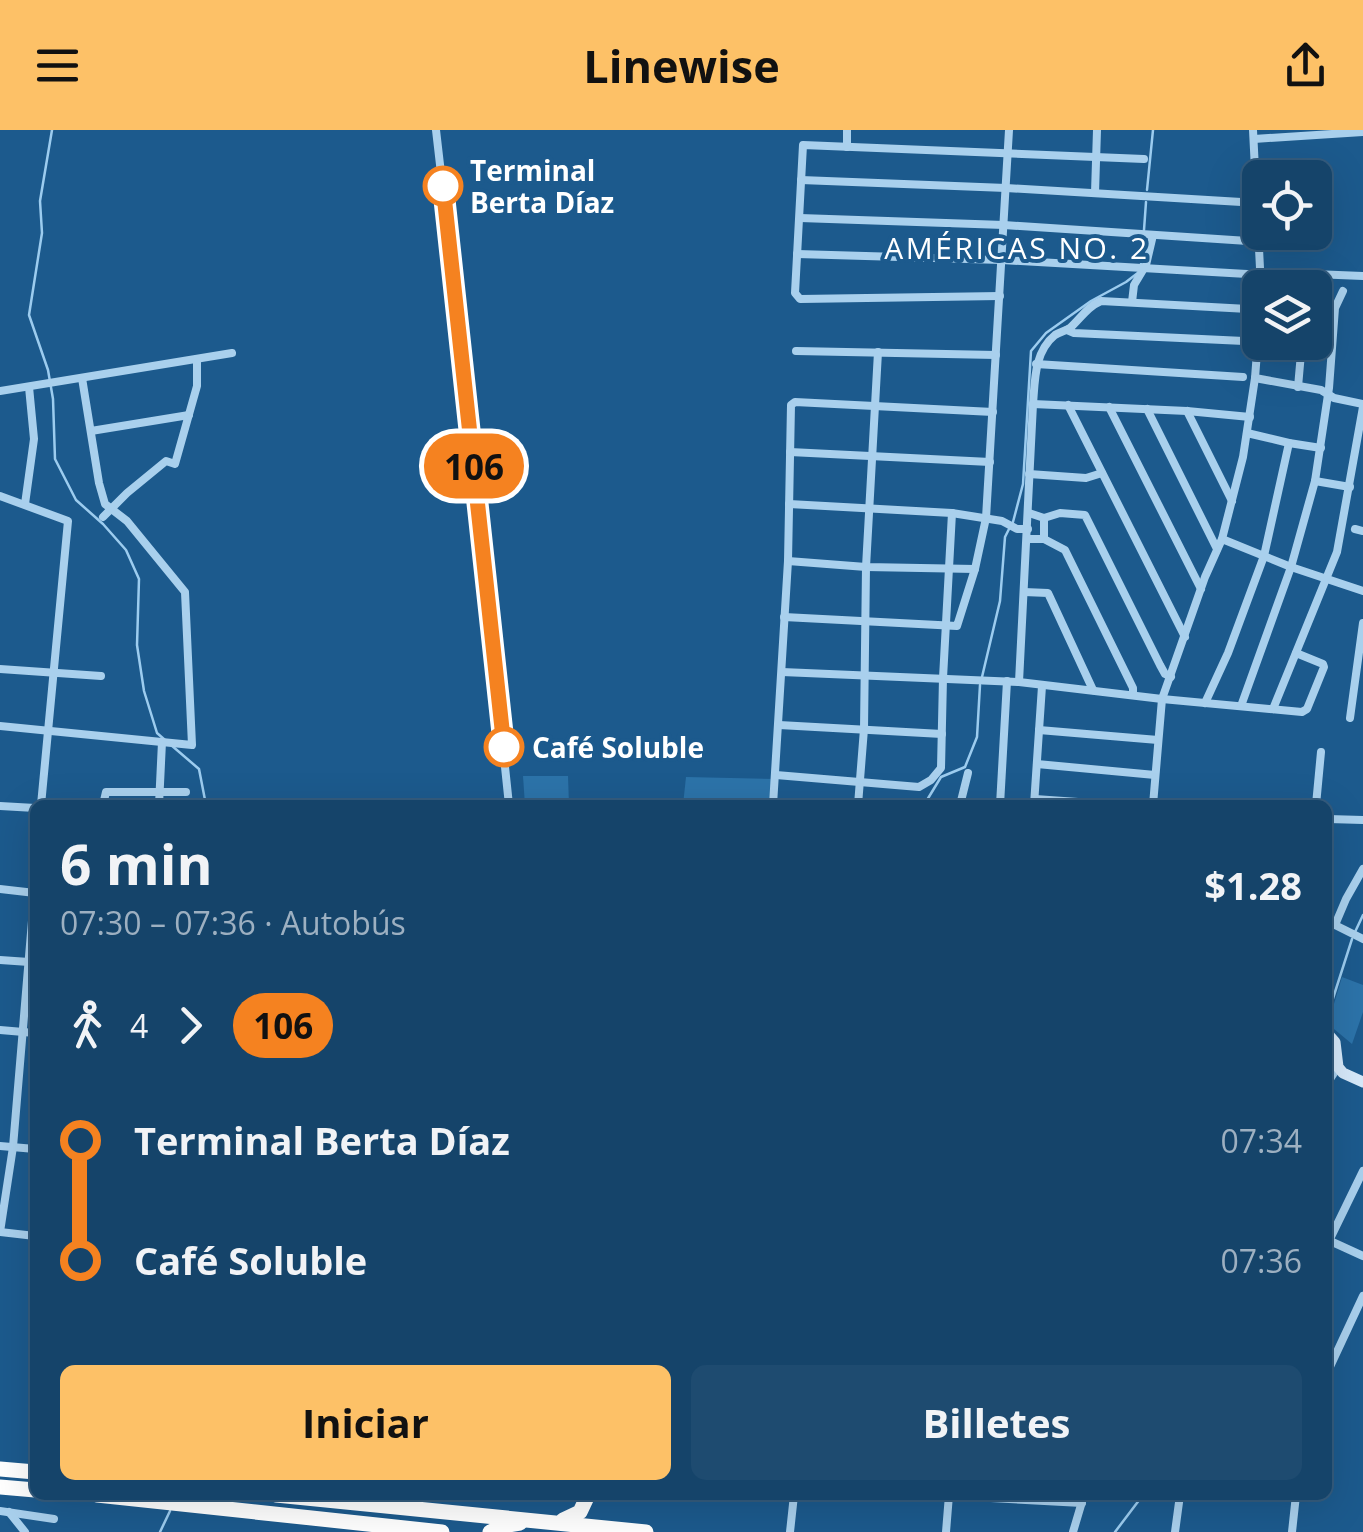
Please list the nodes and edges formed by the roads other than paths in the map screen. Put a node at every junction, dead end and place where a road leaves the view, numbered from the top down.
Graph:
1 (436, 130) edge
2 (847, 130) edge
3 (1009, 130) edge
4 (1097, 130) edge
5 (1361, 131) edge
6 (1336, 132) edge
7 (1300, 133) edge
8 (1253, 135) edge
9 (847, 146) junction
10 (1008, 154) junction
11 (1096, 157) junction
12 (1144, 159) dead end
13 (1253, 160) edge
14 (802, 180) junction
15 (1006, 188) junction
16 (1095, 194) junction
17 (1242, 201) edge
18 (800, 218) junction
19 (1004, 225) junction
20 (1146, 235) junction
21 (1242, 241) edge
22 (797, 254) junction
23 (1002, 260) junction
24 (1140, 269) junction
25 (1242, 274) edge
26 (1332, 275) edge
27 (1363, 276) edge
28 (1342, 291) dead end
29 (1000, 296) junction
30 (1132, 302) junction
31 (1242, 309) edge
32 (1067, 330) junction
33 (1242, 341) edge
34 (796, 351) dead end
35 (878, 352) junction
36 (232, 353) dead end
37 (996, 356) junction
38 (197, 359) junction
39 (1256, 360) edge
40 (1300, 360) edge
41 (1036, 364) junction
42 (1243, 377) dead end
43 (82, 378) junction
44 (1255, 378) junction
45 (28, 387) junction
46 (1298, 387) junction
47 (0, 391) edge
48 (1328, 394) junction
49 (1033, 404) junction
50 (1068, 405) junction
51 (1363, 405) edge
52 (875, 406) junction
53 (1110, 407) junction
54 (1147, 409) junction
55 (1187, 411) junction
56 (993, 412) junction
57 (189, 416) junction
58 (1250, 417) junction
59 (92, 431) junction
60 (1247, 433) junction
61 (1289, 444) junction
62 (1322, 448) junction
63 (790, 452) junction
64 (872, 456) junction
65 (990, 462) junction
66 (1102, 473) junction
67 (1030, 474) junction
68 (1315, 481) junction
69 (1350, 487) junction
70 (0, 496) edge
71 (1232, 501) junction
72 (25, 504) junction
73 (789, 504) junction
74 (112, 509) junction
75 (870, 510) junction
76 (1029, 513) junction
77 (952, 514) junction
78 (103, 518) dead end
79 (986, 518) junction
80 (1044, 518) junction
81 (1028, 534) junction
82 (1044, 539) junction
83 (1222, 539) junction
84 (1217, 549) junction
85 (1264, 556) junction
86 (788, 561) junction
87 (866, 567) junction
88 (950, 568) junction
89 (975, 568) junction
90 (1292, 568) junction
91 (1327, 580) junction
92 (1201, 590) junction
93 (1363, 591) edge
94 (1024, 592) junction
95 (784, 617) junction
96 (866, 621) junction
97 (1363, 623) edge
98 (947, 626) junction
99 (1185, 637) junction
100 (1296, 653) junction
101 (1359, 668) edge
102 (0, 669) edge
103 (782, 672) junction
104 (56, 673) junction
105 (864, 675) junction
106 (102, 676) dead end
107 (1171, 676) junction
108 (943, 678) junction
109 (1007, 680) junction
110 (1019, 682) junction
111 (1042, 686) junction
112 (1093, 690) junction
113 (1132, 695) junction
114 (1162, 699) junction
115 (1205, 703) junction
116 (1240, 706) junction
117 (1273, 709) junction
118 (1350, 718) dead end
119 (778, 725) junction
120 (0, 726) edge
121 (864, 729) junction
122 (1039, 730) junction
123 (48, 731) junction
124 (942, 734) junction
125 (1158, 740) junction
126 (162, 742) junction
127 (1320, 752) dead end
128 (1037, 764) junction
129 (968, 773) dead end
130 (1155, 774) junction
131 (776, 775) junction
132 (858, 782) junction
133 (160, 791) junction
134 (186, 792) dead end
135 (39, 800) edge
136 (104, 800) edge
137 (159, 800) edge
138 (508, 800) edge
139 (774, 800) edge
140 (858, 800) edge
141 (961, 800) edge
142 (1000, 800) edge
143 (1035, 800) edge
144 (1152, 800) edge
145 (1316, 800) edge
146 (0, 806) edge
147 (30, 807) edge
148 (1332, 818) edge
149 (1363, 820) edge
150 (1363, 869) edge
151 (0, 889) edge
152 (30, 892) edge
153 (1332, 923) edge
154 (1332, 925) edge
155 (1361, 938) edge
156 (0, 960) edge
157 (30, 966) edge
158 (30, 974) edge
159 (0, 1030) edge
160 (23, 1032) junction
161 (30, 1033) edge
162 (1332, 1039) edge
163 (1338, 1067) junction
164 (1332, 1076) edge
165 (1363, 1082) edge
166 (0, 1146) edge
167 (13, 1147) junction
168 (30, 1149) edge
169 (1363, 1171) edge
170 (0, 1232) edge
171 (1332, 1233) edge
172 (30, 1235) edge
173 (1332, 1243) edge
174 (1363, 1256) edge
175 (1363, 1296) edge
176 (1332, 1346) edge
177 (1338, 1349) junction
178 (1332, 1362) edge
179 (0, 1469) edge
180 (30, 1472) edge
181 (0, 1486) edge
182 (30, 1489) edge
183 (199, 1500) edge
184 (328, 1500) edge
185 (588, 1500) edge
186 (589, 1500) edge
187 (590, 1500) edge
188 (793, 1500) edge
189 (949, 1500) edge
190 (1083, 1500) edge
191 (1179, 1500) edge
192 (1295, 1500) edge
193 (379, 1505) junction
194 (5, 1511) edge
195 (54, 1520) dead end
196 (554, 1522) junction
197 (623, 1529) junction
198 (418, 1530) edge
199 (588, 1530) edge
200 (25, 1532) edge
201 (444, 1532) edge
202 (490, 1532) edge
203 (646, 1532) edge
204 (790, 1532) edge
205 (946, 1532) edge
206 (1073, 1532) edge
207 (1175, 1532) edge
208 (1292, 1532) edge

1 - 138 street
2 - 9 street
3 - 10 street
4 - 11 street
5 - 6 street
6 - 7 street
7 - 8 street
8 - 13 street
9 - 10 street
9 - 14 street
10 - 11 street
10 - 15 street
11 - 12 street
11 - 16 street
14 - 15 street
14 - 18 street
15 - 16 street
15 - 19 street
16 - 17 street
18 - 19 street
18 - 22 street
19 - 20 street
19 - 23 street
20 - 21 street
20 - 24 street
22 - 23 street
22 - 29 street
23 - 24 street
23 - 29 street
24 - 25 street
24 - 30 street
26 - 27 street
28 - 48 street
29 - 37 street
30 - 31 street
30 - 32 street
32 - 33 street
32 - 41 street
34 - 35 street
35 - 37 street
35 - 52 street
36 - 38 street
37 - 56 street
38 - 43 street
38 - 57 street
39 - 44 street
40 - 46 street
41 - 42 street
41 - 49 street
43 - 45 street
43 - 59 street
44 - 46 street
44 - 58 street
45 - 47 street
45 - 72 street
46 - 48 street
48 - 51 street
48 - 62 street
49 - 50 street
49 - 67 street
50 - 53 street
50 - 66 street
51 - 69 street
52 - 56 street
52 - 63 street
52 - 64 street
53 - 54 street
53 - 92 street
54 - 55 street
54 - 84 street
55 - 58 street
55 - 71 street
56 - 65 street
57 - 59 street
57 - 74 street
58 - 60 street
59 - 74 street
60 - 61 street
60 - 71 street
61 - 62 street
61 - 85 street
62 - 68 street
63 - 64 street
63 - 73 street
64 - 65 street
64 - 75 street
65 - 79 street
66 - 67 street
66 - 99 street
67 - 76 street
68 - 69 street
68 - 90 street
69 - 91 street
70 - 72 street
71 - 83 street
72 - 104 street
73 - 75 street
73 - 86 street
74 - 78 street
74 - 126 street
75 - 77 street
75 - 87 street
76 - 80 street
76 - 81 street
77 - 79 street
77 - 88 street
79 - 81 street
79 - 89 street
80 - 82 street
80 - 107 street
81 - 82 street
81 - 94 street
82 - 113 street
83 - 84 street
83 - 85 street
84 - 92 street
85 - 90 street
85 - 115 street
86 - 87 street
86 - 95 street
87 - 88 street
87 - 96 street
88 - 89 street
88 - 98 street
89 - 98 street
90 - 91 street
90 - 116 street
91 - 93 street
91 - 100 street
92 - 99 street
94 - 110 street
94 - 112 street
95 - 96 street
95 - 103 street
96 - 98 street
96 - 105 street
97 - 101 street
98 - 108 street
99 - 107 street
100 - 117 street
100 - 117 street
101 - 118 street
102 - 104 street
103 - 105 street
103 - 119 street
104 - 106 street
104 - 123 street
105 - 108 street
105 - 121 street
107 - 114 street
108 - 109 street
108 - 124 street
109 - 110 street
109 - 142 street
110 - 111 street
111 - 112 street
111 - 122 street
112 - 113 street
113 - 114 street
114 - 115 street
114 - 125 street
115 - 116 street
116 - 117 street
119 - 121 street
119 - 131 street
120 - 123 street
121 - 124 street
121 - 132 street
122 - 125 street
122 - 128 street
123 - 126 street
123 - 135 street
124 - 132 street
125 - 130 street
126 - 133 street
127 - 145 street
128 - 130 street
128 - 143 street
129 - 141 street
130 - 144 street
131 - 132 street
131 - 139 street
132 - 140 street
133 - 134 street
133 - 136 street
133 - 137 street
146 - 147 street
148 - 149 street
150 - 153 street
151 - 152 street
154 - 155 street
156 - 157 street
158 - 160 street
159 - 160 street
160 - 161 street
160 - 167 street
162 - 163 street
163 - 164 street
163 - 165 street
166 - 167 street
167 - 168 street
167 - 170 street
169 - 171 street
170 - 172 street
173 - 174 street
175 - 177 street
176 - 177 street
177 - 178 street
179 - 180 highway
181 - 182 highway
183 - 198 highway
184 - 193 highway
185 - 196 highway
186 - 199 street
187 - 197 highway
188 - 204 street
189 - 205 street
190 - 206 street
191 - 207 street
192 - 208 street
193 - 196 highway
193 - 201 highway
194 - 195 street
194 - 200 street
196 - 199 highway
196 - 202 highway
197 - 199 highway
197 - 203 highway
198 - 201 highway

